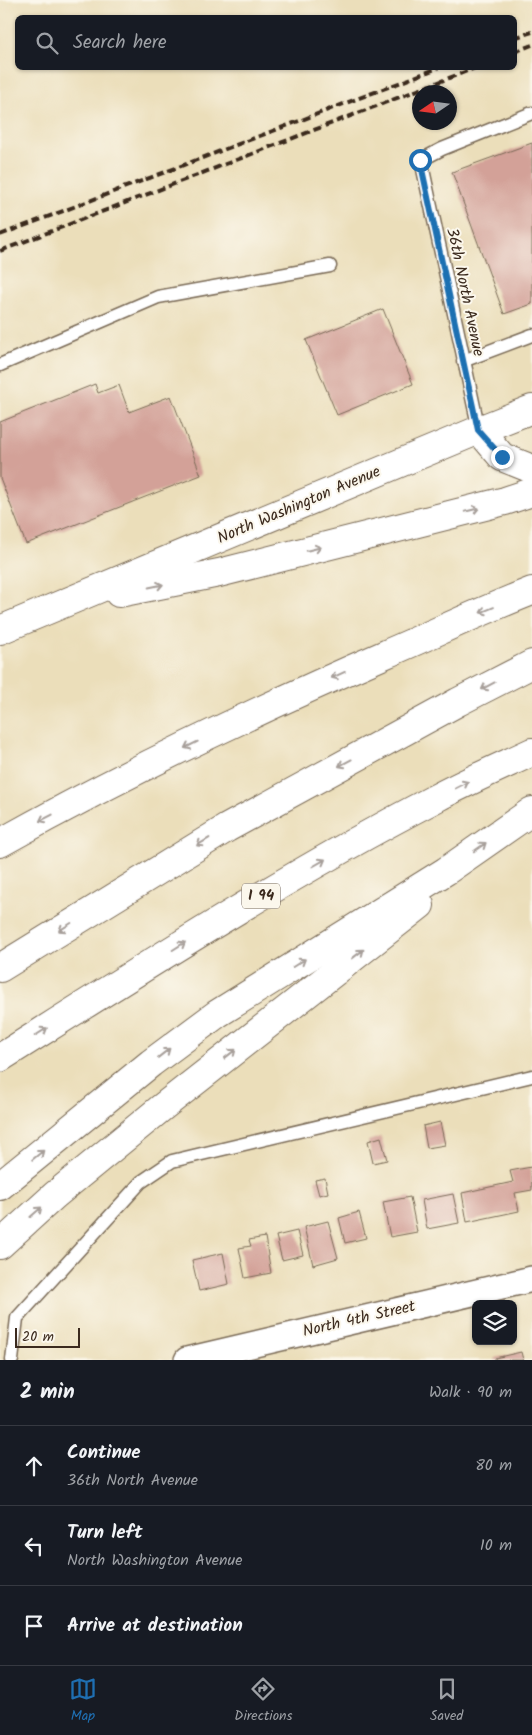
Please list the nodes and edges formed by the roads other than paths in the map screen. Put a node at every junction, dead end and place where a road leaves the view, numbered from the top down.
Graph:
1 (532, 113) edge
2 (330, 266) dead end
3 (532, 335) edge
4 (463, 361) junction
5 (0, 365) edge
6 (532, 409) edge
7 (478, 430) junction
8 (532, 469) edge
9 (532, 492) edge
10 (532, 591) edge
11 (57, 606) junction
12 (0, 630) edge
13 (532, 664) edge
14 (532, 752) edge
15 (532, 811) edge
16 (0, 843) edge
17 (446, 871) junction
18 (0, 968) edge
19 (0, 1058) edge
20 (532, 1076) edge
21 (0, 1186) edge
22 (0, 1245) edge
23 (532, 1279) edge
24 (12, 1360) edge
25 (187, 1360) edge

1 - 4 lane, 36th North Avenue
2 - 5 lane
3 - 4 lane
4 - 7 lane, 36th North Avenue
6 - 7 main road, North Washington Avenue
7 - 8 main road
7 - 11 main road, North Washington Avenue
11 -> 9 main road, North Washington Avenue
10 -> 16 main road
11 - 12 main road, North Washington Avenue
13 -> 18 main road
19 -> 14 main road, I 94
17 -> 15 main road
21 -> 17 main road
22 -> 17 main road
20 - 24 lane
23 - 25 street, North 4th Street

